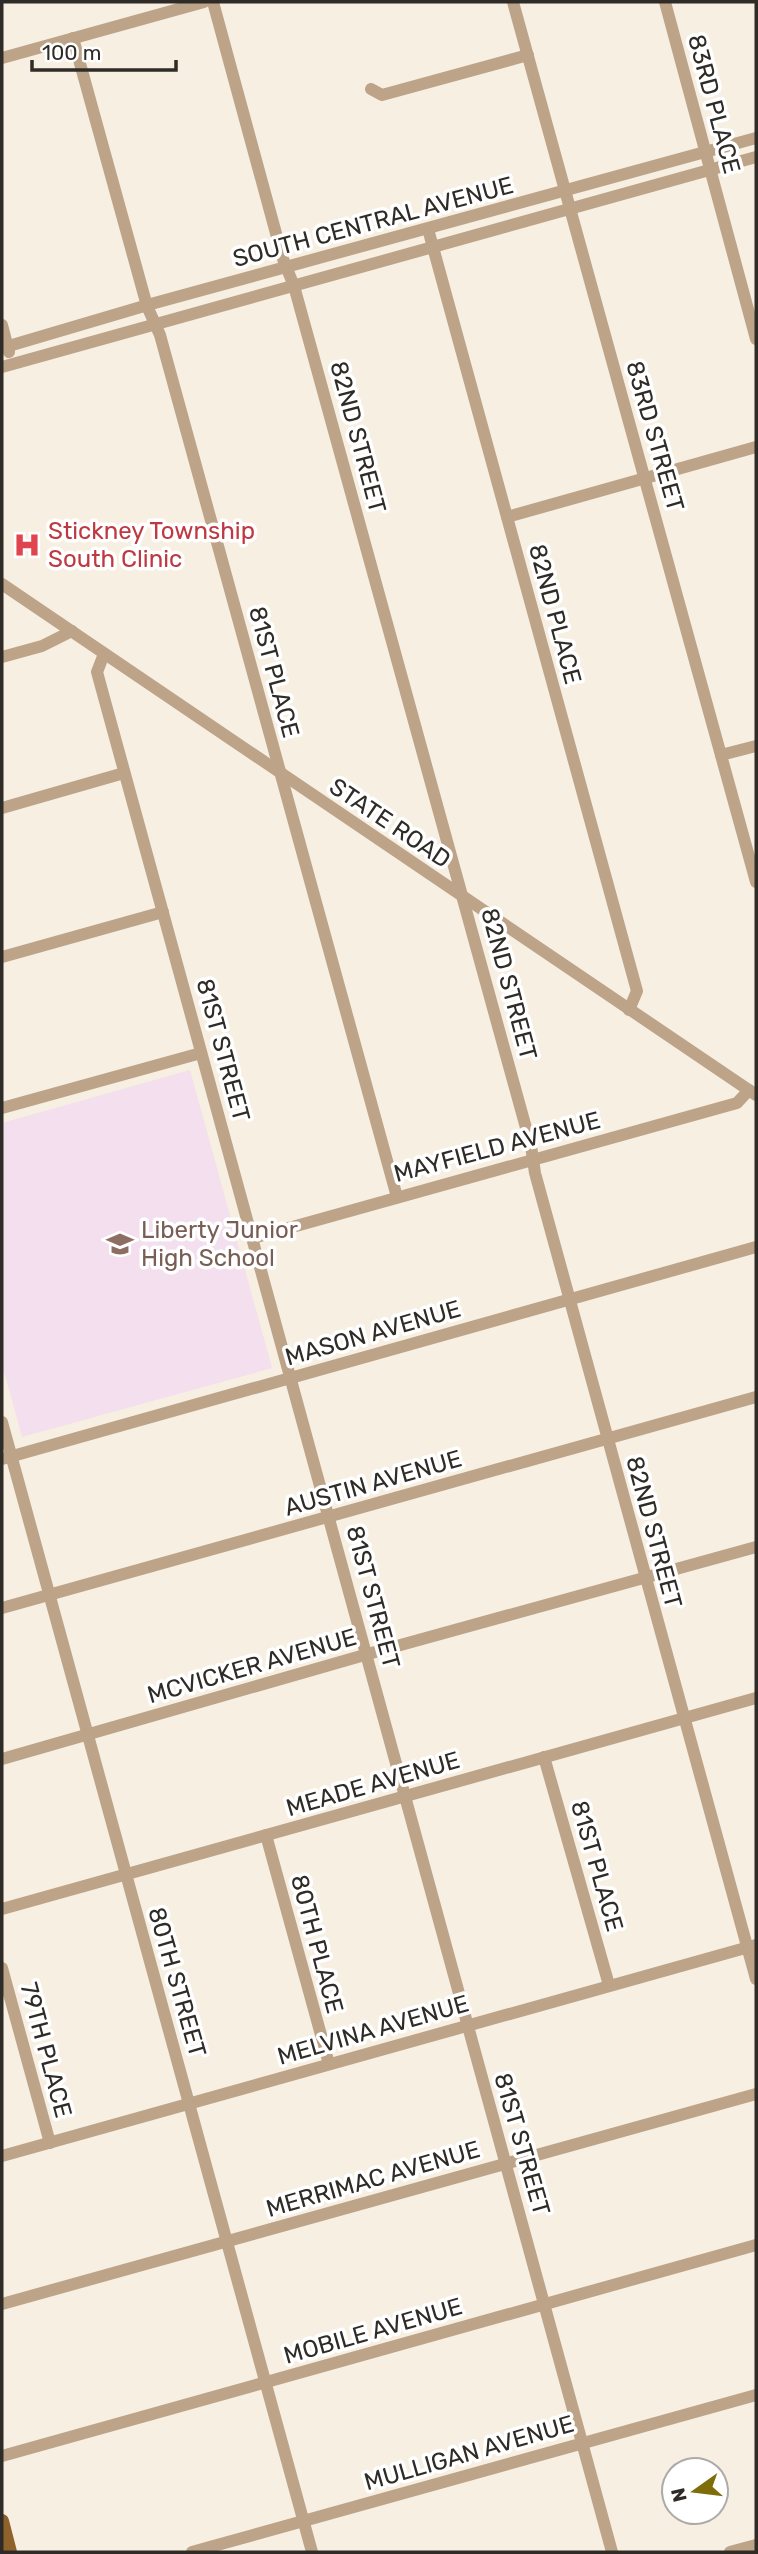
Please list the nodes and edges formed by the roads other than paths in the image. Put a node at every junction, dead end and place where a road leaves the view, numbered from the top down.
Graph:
1 (204, 2) edge
2 (213, 2) edge
3 (513, 2) edge
4 (665, 2) edge
5 (73, 38) junction
6 (528, 55) junction
7 (2, 58) edge
8 (371, 89) dead end
9 (756, 138) edge
10 (705, 153) junction
11 (756, 158) edge
12 (710, 170) junction
13 (564, 191) junction
14 (569, 209) junction
15 (428, 229) junction
16 (433, 247) junction
17 (286, 268) junction
18 (294, 286) junction
19 (147, 306) junction
20 (155, 324) junction
21 (2, 325) edge
22 (756, 339) edge
23 (5, 347) edge
24 (7, 365) edge
25 (756, 447) edge
26 (645, 478) junction
27 (507, 517) junction
28 (2, 584) edge
29 (72, 631) junction
30 (104, 654) junction
31 (2, 657) edge
32 (756, 746) edge
33 (722, 755) junction
34 (124, 774) junction
35 (281, 775) junction
36 (2, 807) edge
37 (756, 882) edge
38 (464, 898) junction
39 (163, 912) junction
40 (2, 957) edge
41 (629, 1010) junction
42 (201, 1053) junction
43 (753, 1093) edge
44 (2, 1108) edge
45 (534, 1159) junction
46 (397, 1197) junction
47 (253, 1238) junction
48 (756, 1247) edge
49 (569, 1300) junction
50 (291, 1377) junction
51 (756, 1397) edge
52 (2, 1422) edge
53 (607, 1439) junction
54 (6, 1458) edge
55 (329, 1517) junction
56 (756, 1547) edge
57 (646, 1578) junction
58 (50, 1595) junction
59 (2, 1608) edge
60 (368, 1654) junction
61 (756, 1698) edge
62 (684, 1718) junction
63 (88, 1735) junction
64 (544, 1757) junction
65 (2, 1759) edge
66 (407, 1796) junction
67 (266, 1836) junction
68 (126, 1875) junction
69 (2, 1909) edge
70 (752, 1946) edge
71 (2, 1968) edge
72 (756, 1979) edge
73 (609, 1985) junction
74 (468, 2026) junction
75 (328, 2064) junction
76 (756, 2094) edge
77 (190, 2105) junction
78 (50, 2143) junction
79 (2, 2156) edge
80 (506, 2164) junction
81 (228, 2242) junction
82 (756, 2245) edge
83 (2, 2304) edge
84 (545, 2304) junction
85 (266, 2383) junction
86 (756, 2395) edge
87 (583, 2443) junction
88 (2, 2456) edge
89 (2, 2521) edge
90 (303, 2521) junction
91 (756, 2545) edge
92 (10, 2552) edge
93 (192, 2552) edge
94 (312, 2552) edge
95 (612, 2552) edge
96 (730, 2552) edge

1 - 5 street
2 - 17 street, 82ND STREET
3 - 6 street, 83RD STREET
4 - 10 street, 83RD PLACE
5 - 7 street
5 - 19 street, 81ST PLACE
6 - 8 street
6 - 13 street, 83RD STREET
9 - 10 street, SOUTH CENTRAL AVENUE
10 - 12 street, 83RD PLACE
10 - 13 street, SOUTH CENTRAL AVENUE
11 - 12 street, SOUTH CENTRAL AVENUE
12 - 14 street, SOUTH CENTRAL AVENUE
12 - 22 street, 83RD PLACE
13 - 14 street, 83RD STREET
13 - 15 street, SOUTH CENTRAL AVENUE
14 - 16 street, SOUTH CENTRAL AVENUE
14 - 26 street, 83RD STREET
15 - 16 street, 82ND PLACE
15 - 17 street, SOUTH CENTRAL AVENUE
16 - 18 street, SOUTH CENTRAL AVENUE
16 - 27 street, 82ND PLACE
17 - 18 street, 82ND STREET
17 - 19 street, SOUTH CENTRAL AVENUE
18 - 20 street, SOUTH CENTRAL AVENUE
18 - 38 street, 82ND STREET
19 - 20 street, 81ST PLACE
19 - 23 street, SOUTH CENTRAL AVENUE
20 - 24 street, SOUTH CENTRAL AVENUE
20 - 35 street, 81ST PLACE
21 - 23 street
23 - 24 street
25 - 26 street
26 - 27 street
26 - 33 street, 83RD STREET
27 - 41 street, 82ND PLACE
28 - 29 street, STATE ROAD
29 - 30 street, STATE ROAD
29 - 31 street
30 - 34 street, 81ST STREET
30 - 35 street, STATE ROAD
32 - 33 street
33 - 37 street, 83RD STREET
34 - 36 street
34 - 39 street, 81ST STREET
35 - 38 street, STATE ROAD
35 - 46 street, 81ST PLACE
38 - 41 street, STATE ROAD
38 - 45 street, 82ND STREET
39 - 40 street
39 - 42 street, 81ST STREET
41 - 43 street, STATE ROAD
42 - 44 street
42 - 47 street, 81ST STREET
43 - 45 street, MAYFIELD AVENUE
45 - 46 street, MAYFIELD AVENUE
45 - 49 street, 82ND STREET
46 - 47 street, MAYFIELD AVENUE
47 - 50 street, 81ST STREET
48 - 49 street, MASON AVENUE
49 - 50 street, MASON AVENUE
49 - 53 street, 82ND STREET
50 - 54 street, MASON AVENUE
50 - 55 street, 81ST STREET
51 - 53 street, AUSTIN AVENUE
52 - 54 street, 80TH STREET
53 - 55 street, AUSTIN AVENUE
53 - 57 street, 82ND STREET
54 - 58 street, 80TH STREET
55 - 58 street, AUSTIN AVENUE
55 - 60 street, 81ST STREET
56 - 57 street, MCVICKER AVENUE
57 - 60 street, MCVICKER AVENUE
57 - 62 street, 82ND STREET
58 - 59 street, AUSTIN AVENUE
58 - 63 street, 80TH STREET
60 - 63 street, MCVICKER AVENUE
60 - 66 street, 81ST STREET
61 - 62 street, MEADE AVENUE
62 - 64 street, MEADE AVENUE
62 - 70 street, 82ND STREET
63 - 65 street, MCVICKER AVENUE
63 - 68 street, 80TH STREET
64 - 66 street, MEADE AVENUE
64 - 73 street, 81ST PLACE
66 - 67 street, MEADE AVENUE
66 - 74 street, 81ST STREET
67 - 68 street, MEADE AVENUE
67 - 75 street, 80TH PLACE
68 - 69 street, MEADE AVENUE
68 - 77 street, 80TH STREET
70 - 72 street, 82ND STREET
70 - 73 street, MELVINA AVENUE
71 - 78 street, 79TH PLACE
73 - 74 street, MELVINA AVENUE
74 - 75 street, MELVINA AVENUE
74 - 80 street, 81ST STREET
75 - 77 street, MELVINA AVENUE
76 - 80 street, MERRIMAC AVENUE
77 - 78 street, MELVINA AVENUE
77 - 81 street, 80TH STREET
78 - 79 street, MELVINA AVENUE
80 - 81 street, MERRIMAC AVENUE
80 - 84 street, 81ST STREET
81 - 83 street, MERRIMAC AVENUE
81 - 85 street, 80TH STREET
82 - 84 street, MOBILE AVENUE
84 - 85 street, MOBILE AVENUE
84 - 87 street, 81ST STREET
85 - 88 street, MOBILE AVENUE
85 - 90 street, 80TH STREET
86 - 87 street, MULLIGAN AVENUE
87 - 90 street, MULLIGAN AVENUE
87 - 95 street, 81ST STREET
89 - 92 main road
90 - 93 street, MULLIGAN AVENUE
90 - 94 street, 80TH STREET
91 - 96 street

